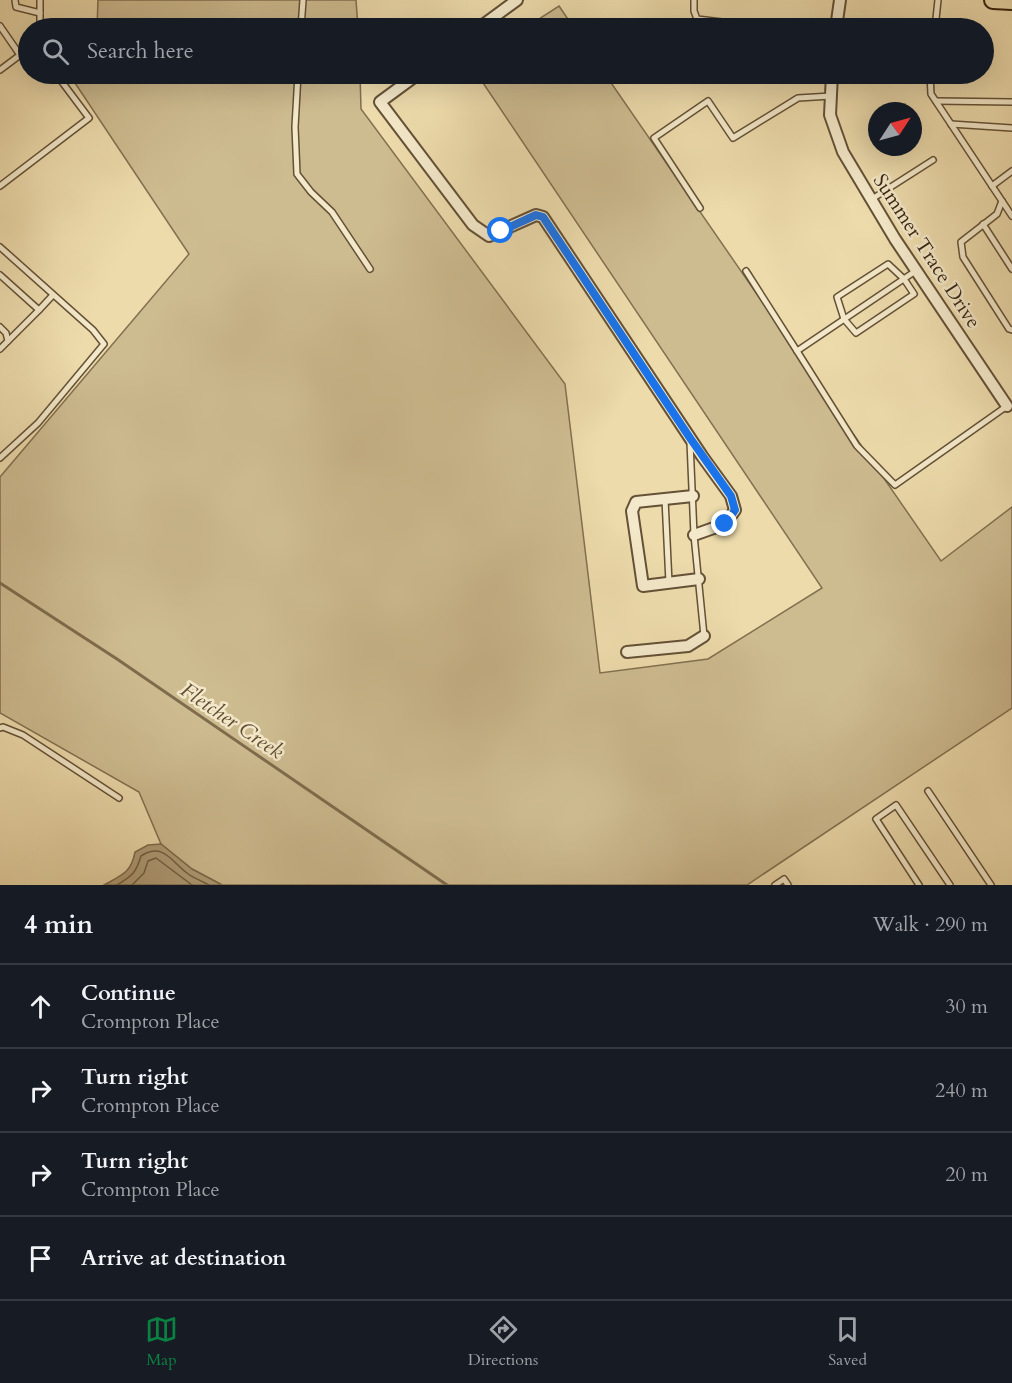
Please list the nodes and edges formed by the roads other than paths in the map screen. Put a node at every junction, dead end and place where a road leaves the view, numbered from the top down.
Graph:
1 (15, 0) edge
2 (40, 0) edge
3 (303, 0) edge
4 (517, 0) edge
5 (694, 0) edge
6 (840, 0) edge
7 (938, 0) edge
8 (993, 0) edge
9 (1012, 1) edge
10 (40, 13) junction
11 (40, 18) edge
12 (302, 18) edge
13 (492, 18) edge
14 (697, 18) edge
15 (837, 18) edge
16 (936, 18) edge
17 (0, 26) edge
18 (18, 52) edge
19 (18, 56) edge
20 (0, 68) edge
21 (64, 84) edge
22 (298, 84) edge
23 (404, 84) edge
24 (832, 84) edge
25 (930, 84) edge
26 (831, 96) junction
27 (936, 101) junction
28 (1012, 102) edge
29 (951, 124) junction
30 (1012, 128) edge
31 (933, 160) dead end
32 (1012, 171) edge
33 (0, 186) edge
34 (992, 186) junction
35 (872, 199) junction
36 (1002, 201) junction
37 (700, 208) dead end
38 (1012, 216) edge
39 (983, 224) junction
40 (0, 247) edge
41 (370, 269) dead end
42 (1012, 269) edge
43 (916, 270) junction
44 (746, 271) dead end
45 (0, 275) edge
46 (904, 279) junction
47 (53, 295) junction
48 (39, 310) junction
49 (844, 319) junction
50 (0, 327) edge
51 (1012, 330) edge
52 (8, 341) junction
53 (0, 349) edge
54 (797, 351) junction
55 (1007, 406) joint
56 (690, 438) junction
57 (0, 458) edge
58 (693, 496) junction
59 (665, 499) junction
60 (694, 535) junction
61 (699, 579) junction
62 (669, 583) junction
63 (704, 636) joint
64 (627, 652) dead end
65 (0, 728) edge
66 (928, 791) dead end
67 (119, 798) dead end
68 (775, 885) edge
69 (788, 885) edge
70 (919, 885) edge
71 (950, 885) edge
72 (992, 885) edge

1 - 10 lane
2 - 10 lane
3 - 12 lane
4 - 13 street
5 - 14 lane
6 - 15 street
7 - 16 lane
8 - 9 main road
10 - 11 lane
17 - 18 lane
19 - 20 lane
21 - 33 lane
22 - 41 lane
23 - 56 street
24 - 26 street, Summer Trace Drive
25 - 27 lane
26 - 35 street, Summer Trace Drive
26 - 37 lane
27 - 28 lane
27 - 29 lane
29 - 30 lane
29 - 34 lane
31 - 35 lane
32 - 34 lane
34 - 36 lane
35 - 43 street, Summer Trace Drive
36 - 38 lane
36 - 39 lane
39 - 42 lane
39 - 51 lane
40 - 47 lane
43 - 46 lane
43 - 55 street, Summer Trace Drive
44 - 54 lane
45 - 48 lane
46 - 49 lane
46 - 49 lane
46 - 49 lane
47 - 48 lane
47 - 57 lane
48 - 52 lane
49 - 54 lane
50 - 52 lane
52 - 53 lane
54 - 55 lane
56 - 58 lane
56 - 60 street
58 - 59 street
58 - 60 lane
59 - 62 lane
59 - 62 street
60 - 61 lane
61 - 62 street
61 - 63 lane
63 - 64 street
65 - 67 lane
66 - 72 lane
68 - 69 lane
70 - 71 lane

